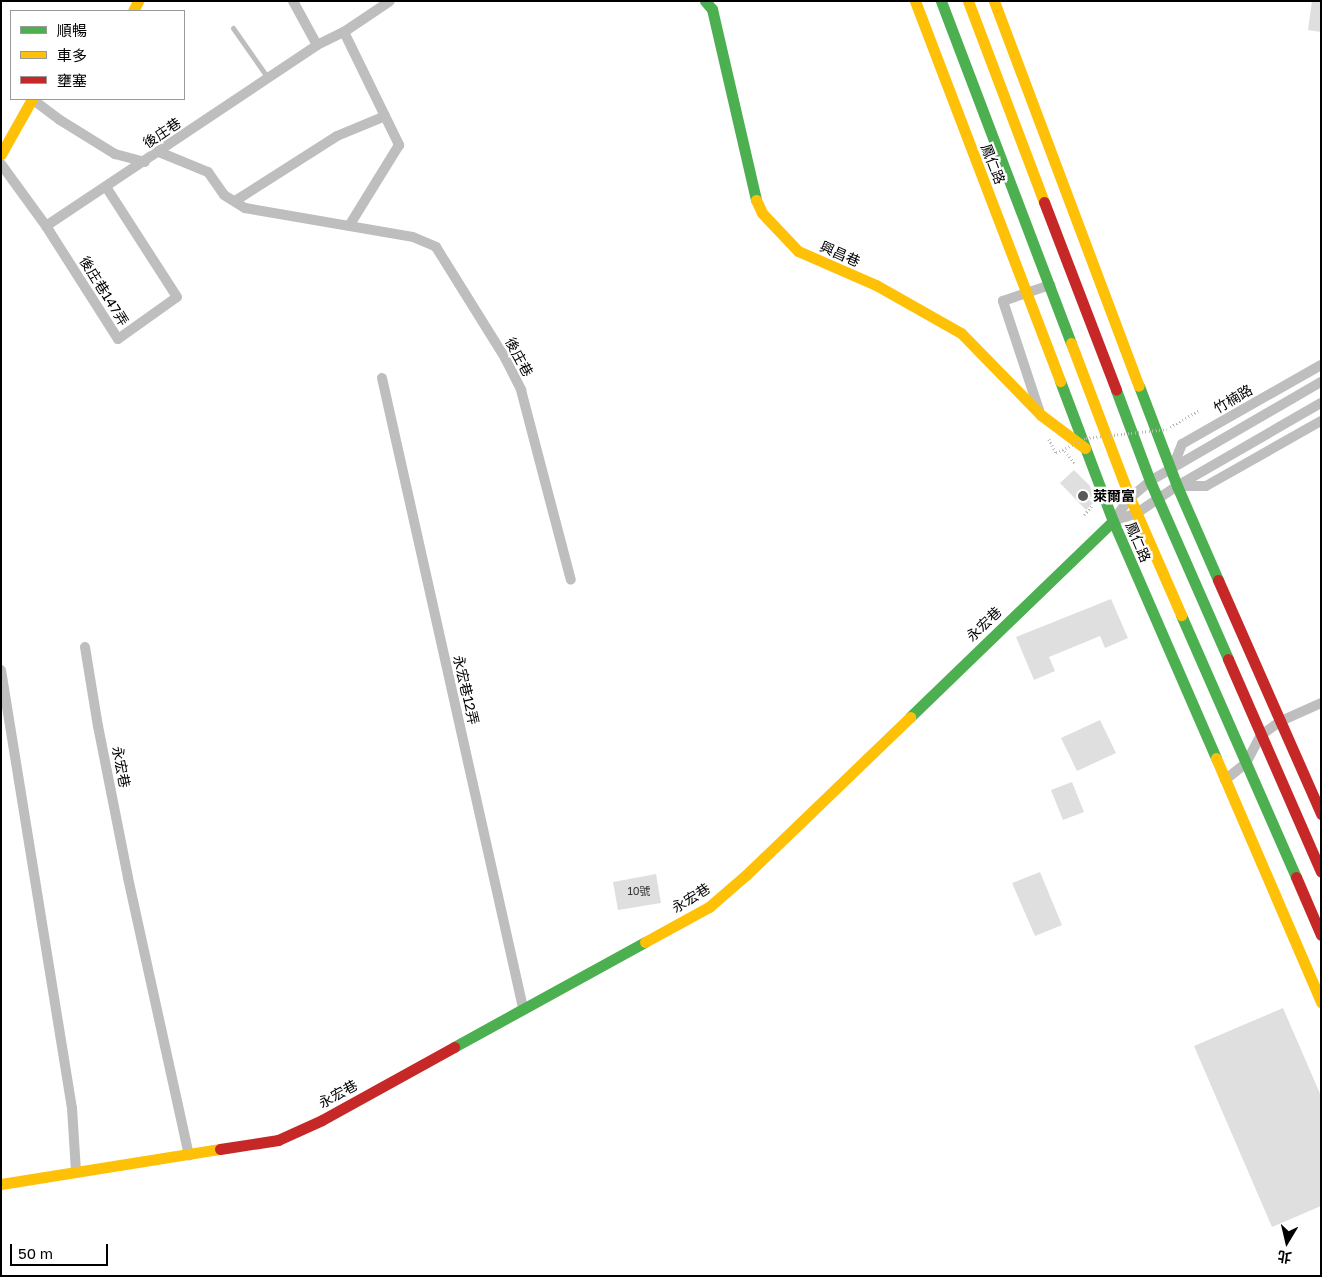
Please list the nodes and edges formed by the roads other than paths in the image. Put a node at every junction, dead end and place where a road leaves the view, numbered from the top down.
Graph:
1 (293, 1) edge
2 (390, 1) edge
3 (705, 1) edge
4 (916, 1) edge
5 (941, 1) edge
6 (968, 1) edge
7 (994, 1) edge
8 (233, 28) dead end
9 (344, 32) junction
10 (317, 45) junction
11 (268, 79) junction
12 (31, 100) edge
13 (33, 100) edge
14 (385, 116) junction
15 (159, 152) junction
16 (1, 154) edge
17 (145, 162) junction
18 (1, 164) edge
19 (106, 187) junction
20 (235, 201) junction
21 (46, 226) junction
22 (349, 226) junction
23 (1050, 285) junction
24 (1026, 293) junction
25 (1321, 365) edge
26 (382, 378) dead end
27 (1321, 382) edge
28 (1321, 403) edge
29 (1041, 415) junction
30 (1321, 421) edge
31 (1085, 448) junction
32 (1172, 469) junction
33 (1150, 481) junction
34 (1177, 486) junction
35 (1130, 498) junction
36 (1158, 500) junction
37 (1137, 513) junction
38 (1113, 521) junction
39 (571, 580) dead end
40 (85, 647) dead end
41 (1, 670) edge
42 (1321, 703) edge
43 (1280, 721) junction
44 (1261, 735) junction
45 (1246, 763) junction
46 (1225, 780) junction
47 (1321, 814) edge
48 (1316, 848) edge
49 (1321, 872) edge
50 (1321, 935) edge
51 (1321, 1002) edge
52 (522, 1008) junction
53 (189, 1155) junction
54 (76, 1172) junction
55 (1, 1184) edge

1 - 10 street
2 - 9 street, 後庄巷
3 - 29 main road, 興昌巷
4 - 24 main road, 鳳仁路
5 - 23 main road, 鳳仁路
6 - 33 main road
7 - 32 main road
8 - 11 lane
9 - 10 street, 後庄巷
9 - 14 street
10 - 11 street, 後庄巷
11 - 15 street, 後庄巷
12 - 16 main road
13 - 17 street
14 - 20 street
14 - 22 street
15 - 17 street, 後庄巷
15 - 20 street, 後庄巷
17 - 19 street, 後庄巷
18 - 21 street, 後庄巷147弄
19 - 21 street, 後庄巷
19 - 21 street, 後庄巷147弄
20 - 22 street, 後庄巷
22 - 39 street, 後庄巷
23 - 24 street
23 - 35 main road, 鳳仁路
24 - 29 street
24 - 31 main road, 鳳仁路
25 - 32 street, 竹楠路
26 - 52 street, 永宏巷12弄
27 - 32 street
28 - 34 street
29 - 31 main road, 興昌巷
30 - 34 street
31 - 38 main road, 鳳仁路
32 - 33 street
32 - 34 main road
33 - 35 street
33 - 36 main road
34 - 36 street
34 - 43 main road
35 - 37 main road, 鳳仁路
35 - 38 street
36 - 37 street
36 - 44 main road
37 - 38 street
37 - 45 main road, 鳳仁路
38 - 46 main road, 鳳仁路
38 - 52 main road, 永宏巷
40 - 53 street, 永宏巷
41 - 54 street
42 - 43 street
43 - 44 street
43 - 47 main road
44 - 45 street
44 - 48 main road
45 - 46 street
45 - 50 main road, 鳳仁路
46 - 51 main road, 鳳仁路
48 - 49 main road
52 - 53 main road, 永宏巷
53 - 54 main road, 永宏巷
54 - 55 main road, 永宏巷

